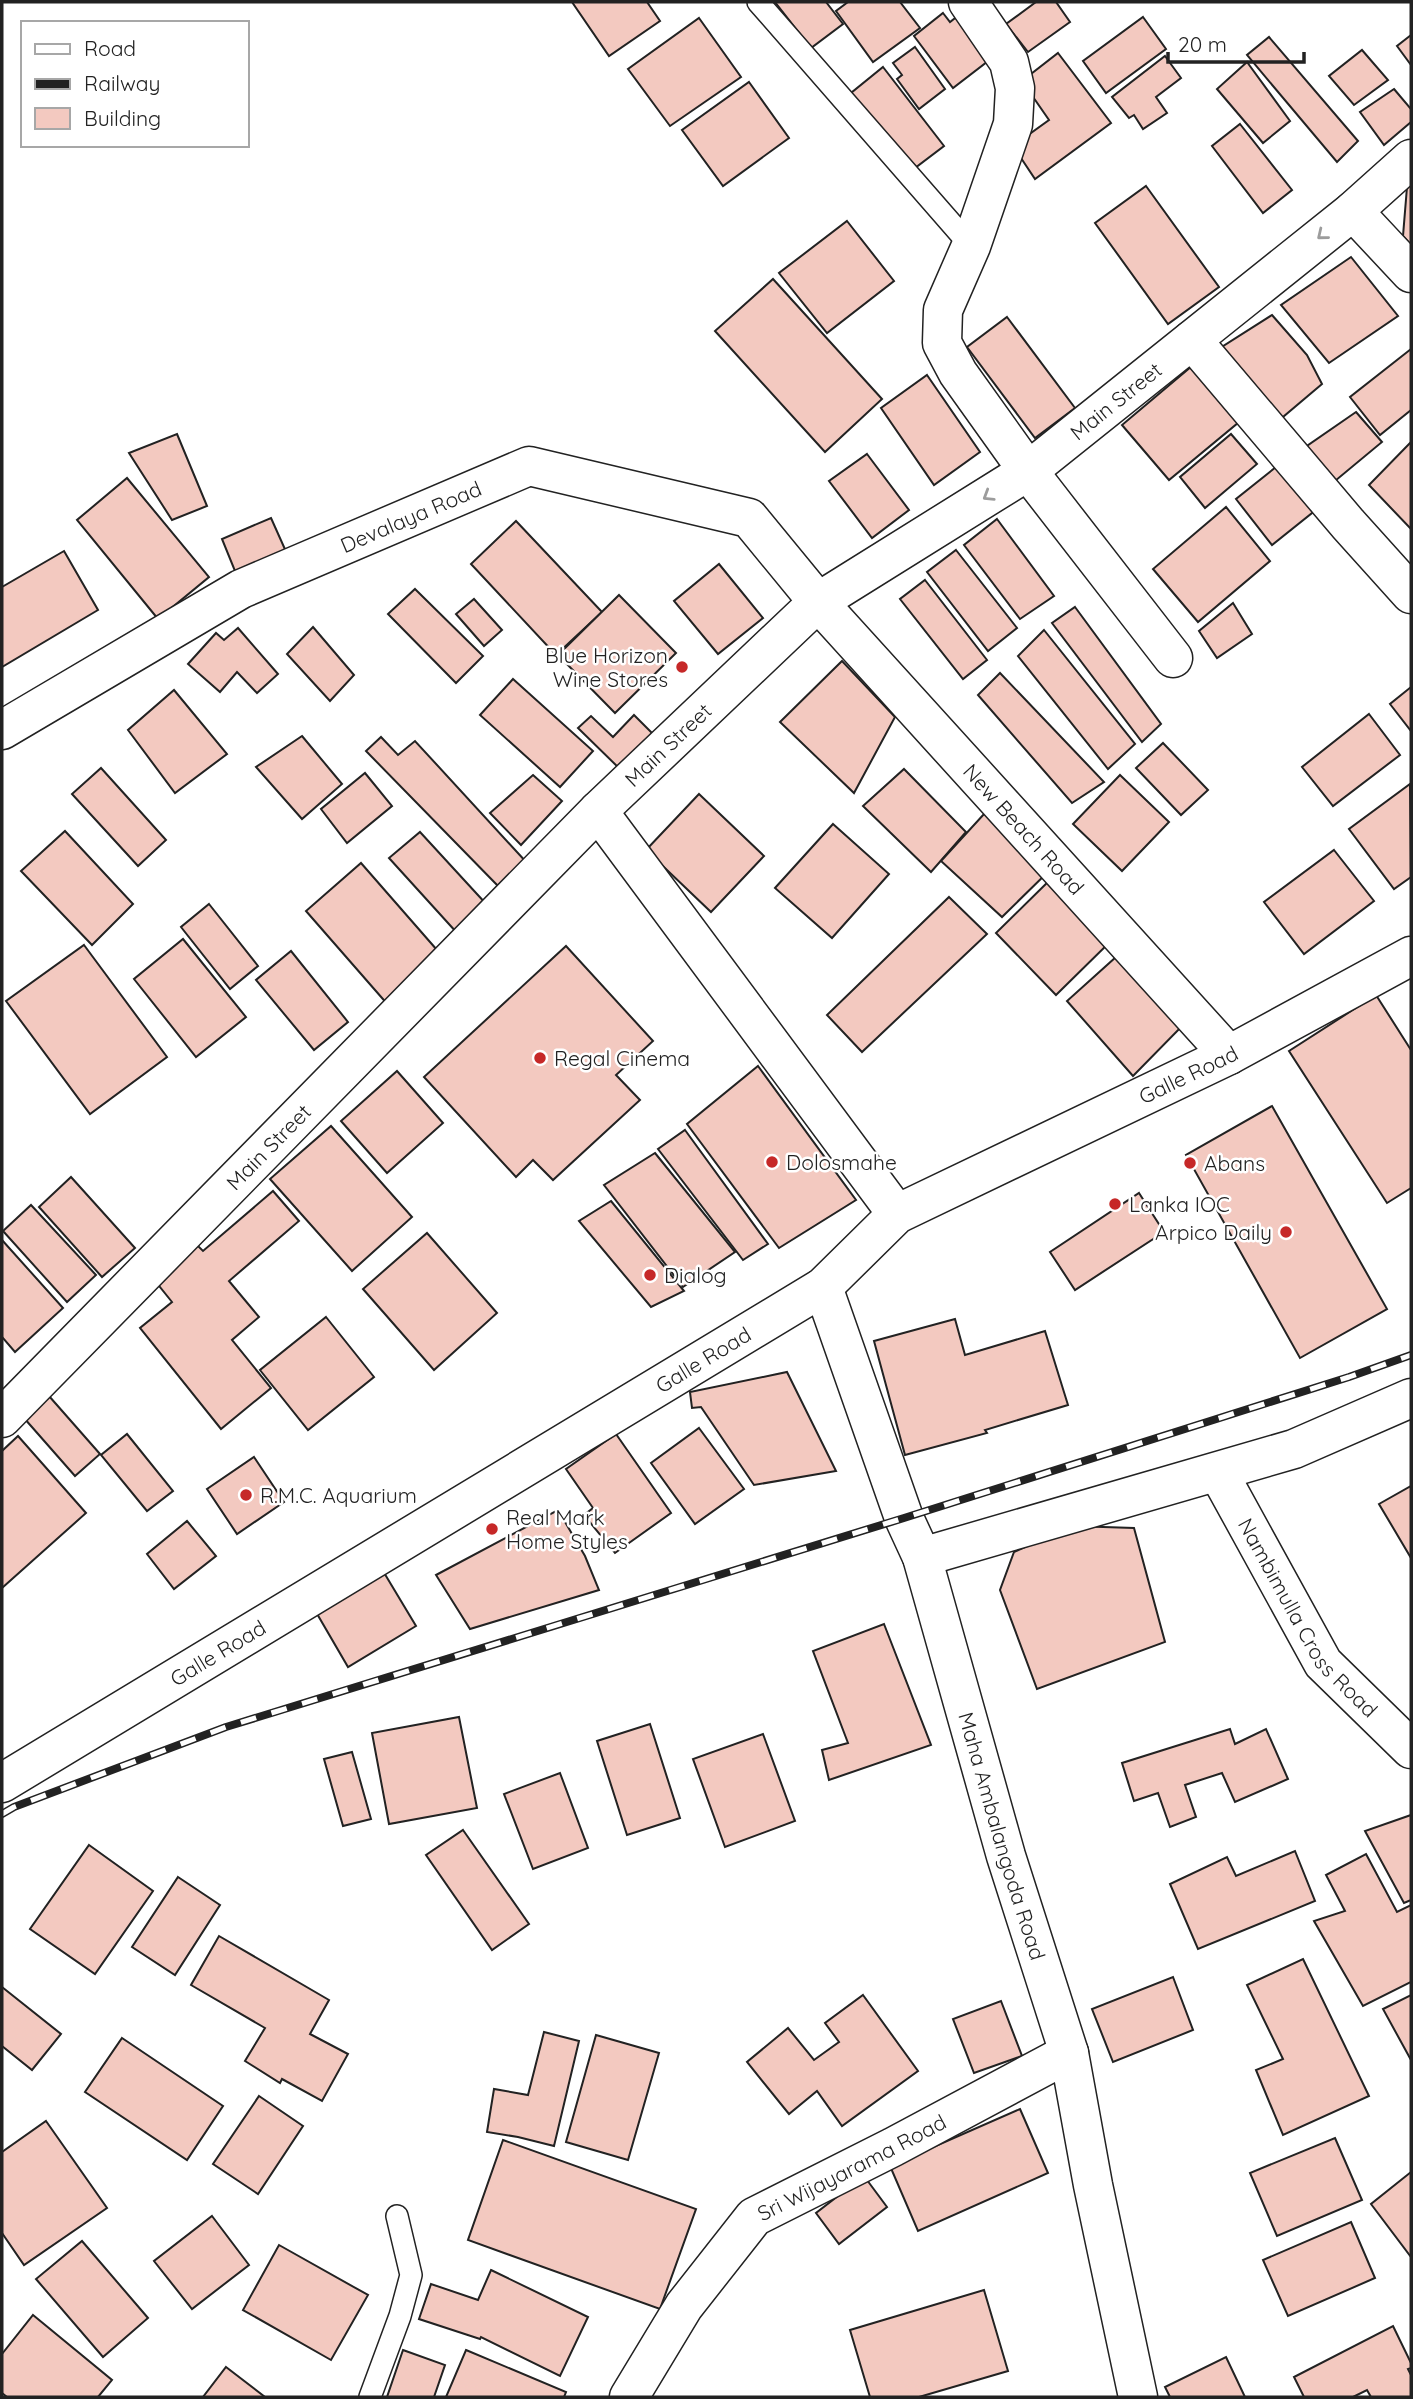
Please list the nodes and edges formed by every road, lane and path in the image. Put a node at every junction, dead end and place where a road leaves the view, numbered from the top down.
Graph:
1 (758, 2) edge
2 (968, 2) edge
3 (1411, 159) edge
4 (1353, 211) junction
5 (971, 246) junction
6 (1411, 273) edge
7 (1192, 340) junction
8 (1028, 471) junction
9 (1411, 594) edge
10 (818, 602) junction
11 (1173, 658) dead end
12 (2, 730) edge
13 (598, 811) junction
14 (1411, 956) edge
15 (1229, 1055) junction
16 (897, 1214) junction
17 (822, 1287) junction
18 (1411, 1398) edge
19 (2, 1419) edge
20 (1218, 1472) junction
21 (922, 1557) junction
22 (1411, 1749) edge
23 (2, 1783) edge
24 (1069, 2053) junction
25 (397, 2216) dead end
26 (370, 2397) edge
27 (629, 2397) edge
28 (1139, 2397) edge

1 - 5 lane
2 - 5 main road
3 - 4 main road, Main Street
4 - 6 main road
4 -> 7 main road, Main Street
5 - 8 main road
7 - 8 main road, Main Street
7 - 9 main road
8 -> 10 main road, Main Street
8 - 11 main road
10 - 12 main road, Devalaya Road
10 - 13 main road, Main Street
10 - 15 main road, New Beach Road
13 - 16 main road
13 - 19 main road, Main Street
14 - 15 main road, Galle Road
15 - 16 main road, Galle Road
16 - 17 main road, Galle Road
17 - 21 main road, Maha Ambalangoda Road
17 - 23 main road, Galle Road
18 - 20 main road
20 - 21 main road
20 - 22 main road, Nambimulla Cross Road
21 - 24 main road, Maha Ambalangoda Road
24 - 27 main road, Sri Wijayarama Road
24 - 28 main road, Maha Ambalangoda Road
25 - 26 lane

